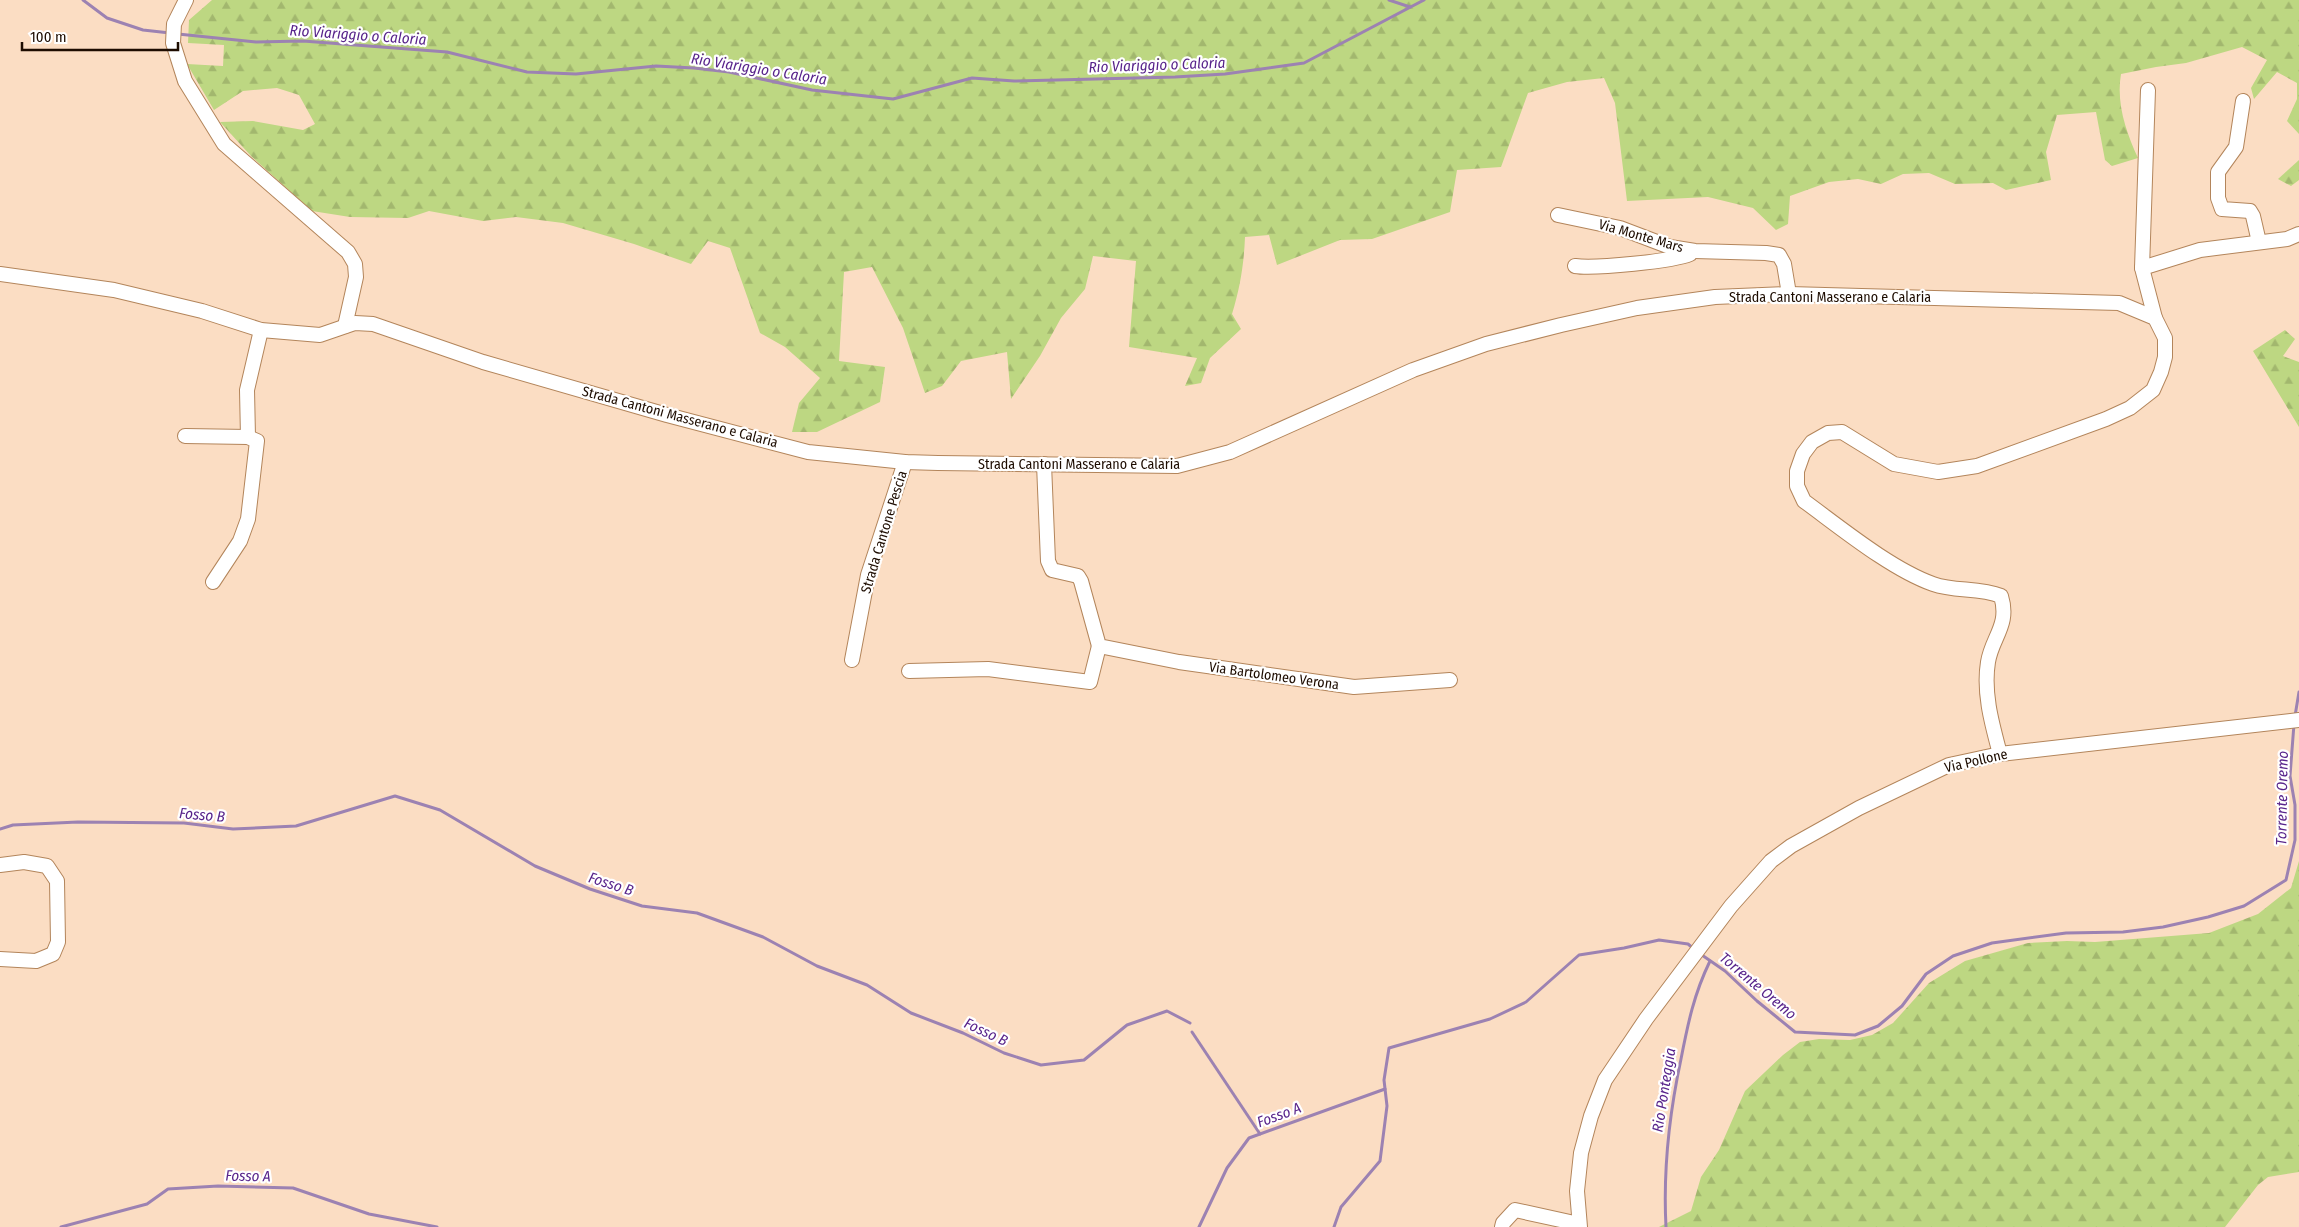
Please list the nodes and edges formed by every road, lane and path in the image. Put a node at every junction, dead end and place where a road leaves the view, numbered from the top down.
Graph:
1 (186, 0) edge
2 (2148, 90) dead end
3 (2243, 101) dead end
4 (1558, 215) dead end
5 (2299, 234) edge
6 (2259, 242) junction
7 (1695, 251) junction
8 (1575, 266) dead end
9 (2142, 268) junction
10 (0, 274) edge
11 (1788, 294) junction
12 (2155, 318) junction
13 (345, 326) junction
14 (261, 330) junction
15 (186, 436) dead end
16 (248, 437) junction
17 (905, 462) junction
18 (1044, 464) junction
19 (212, 582) dead end
20 (1098, 646) junction
21 (852, 660) dead end
22 (909, 671) dead end
23 (1450, 680) dead end
24 (2299, 720) edge
25 (2000, 754) junction
26 (0, 865) edge
27 (0, 959) edge
28 (1580, 1226) edge
29 (1502, 1227) edge

1 - 13 street
2 - 9 street
3 - 6 street
4 - 7 street, Via Monte Mars
5 - 6 street
6 - 9 street
7 - 8 street, Via Monte Mars
7 - 11 street, Via Monte Mars
9 - 12 street
10 - 14 street, Strada Cantoni Masserano e Calaria
11 - 12 street, Strada Cantoni Masserano e Calaria
11 - 18 street, Strada Cantoni Masserano e Calaria
12 - 25 street
13 - 14 street, Strada Cantoni Masserano e Calaria
13 - 17 street, Strada Cantoni Masserano e Calaria
14 - 16 street
15 - 16 street
16 - 19 street
17 - 18 street, Strada Cantoni Masserano e Calaria
17 - 21 street, Strada Cantone Pescia
18 - 20 street
20 - 22 street
20 - 23 street, Via Bartolomeo Verona
24 - 25 street, Via Pollone
25 - 28 street, Via Pollone
26 - 27 street
28 - 29 street

